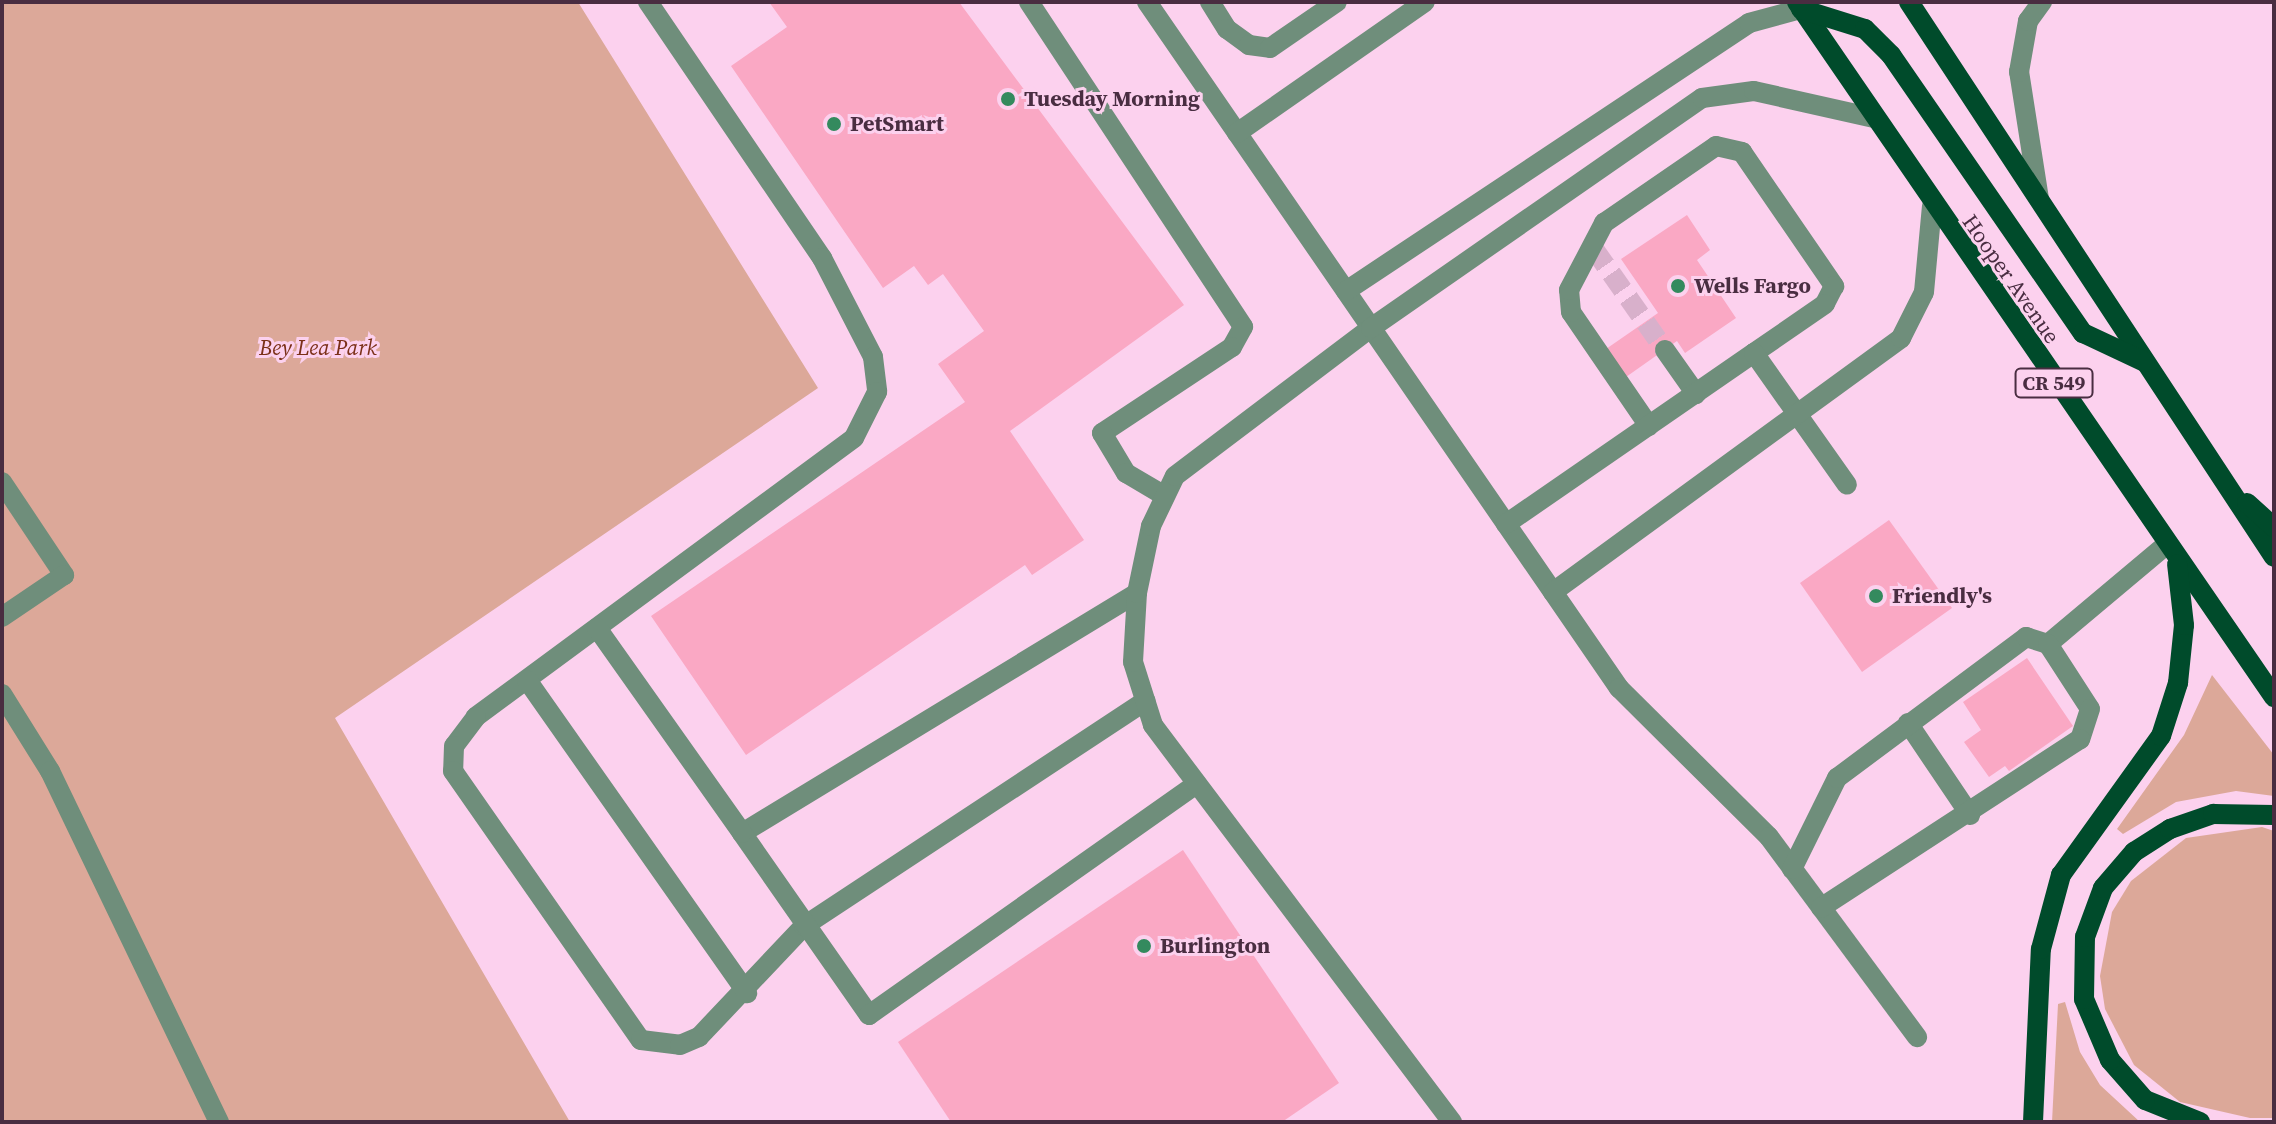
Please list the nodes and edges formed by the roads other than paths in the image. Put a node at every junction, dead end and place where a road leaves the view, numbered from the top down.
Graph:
1 (648, 2) edge
2 (1029, 2) edge
3 (1210, 2) edge
4 (1337, 2) edge
5 (1425, 2) edge
6 (1909, 2) edge
7 (2042, 2) edge
8 (1151, 4) edge
9 (1799, 5) edge
10 (1874, 118) junction
11 (1237, 133) junction
12 (2040, 202) junction
13 (1932, 206) junction
14 (1346, 291) junction
15 (1371, 328) junction
16 (1665, 350) tunnel mouth
17 (1754, 353) junction
18 (2145, 362) junction
19 (1696, 394) junction
20 (1796, 414) junction
21 (1649, 426) junction
22 (2, 482) edge
23 (2223, 482) junction
24 (1847, 485) dead end
25 (1165, 496) junction
26 (1506, 524) junction
27 (2274, 527) edge
28 (2171, 552) junction
29 (2274, 557) edge
30 (1553, 592) junction
31 (1137, 593) junction
32 (2, 617) edge
33 (597, 628) junction
34 (2048, 644) junction
35 (527, 680) junction
36 (2, 694) edge
37 (2274, 697) edge
38 (1145, 701) junction
39 (1908, 723) junction
40 (1197, 784) junction
41 (1970, 815) junction
42 (2274, 815) edge
43 (742, 833) junction
44 (1792, 869) junction
45 (1821, 908) junction
46 (804, 926) junction
47 (747, 993) junction
48 (1917, 1037) dead end
49 (218, 1121) edge
50 (1452, 1122) edge
51 (2033, 1122) edge
52 (2200, 1122) edge

1 - 33 lane
2 - 25 lane
3 - 4 lane
5 - 11 lane
6 - 12 main road
7 - 12 lane
8 - 11 lane
9 - 10 main road, Hooper Avenue / CR 549
9 - 14 lane
9 - 18 main road
10 - 13 main road, Hooper Avenue / CR 549
10 - 15 lane
11 - 14 lane
12 - 18 main road
13 - 20 lane
13 - 28 main road, Hooper Avenue / CR 549
14 - 15 lane
15 - 25 lane
15 - 26 lane
16 - 19 lane
17 - 19 lane
17 - 20 lane
17 - 21 lane
18 - 23 main road
19 - 21 lane
20 - 24 lane
20 - 30 lane
21 - 26 lane
22 - 32 lane
23 - 27 main road
23 - 29 main road
25 - 31 lane
26 - 30 lane
28 - 34 lane
28 - 37 main road, Hooper Avenue / CR 549
28 - 51 main road
30 - 44 lane
31 - 38 lane
31 - 43 lane
33 - 35 lane
33 - 43 lane
34 - 39 lane
34 - 41 lane
35 - 47 lane
35 - 47 lane
36 - 49 lane
38 - 40 lane
38 - 46 lane
39 - 41 lane
39 - 44 lane
40 - 46 lane
40 - 50 lane
41 - 45 lane
42 - 52 main road
43 - 46 lane
44 - 45 lane
45 - 48 lane
46 - 47 lane

